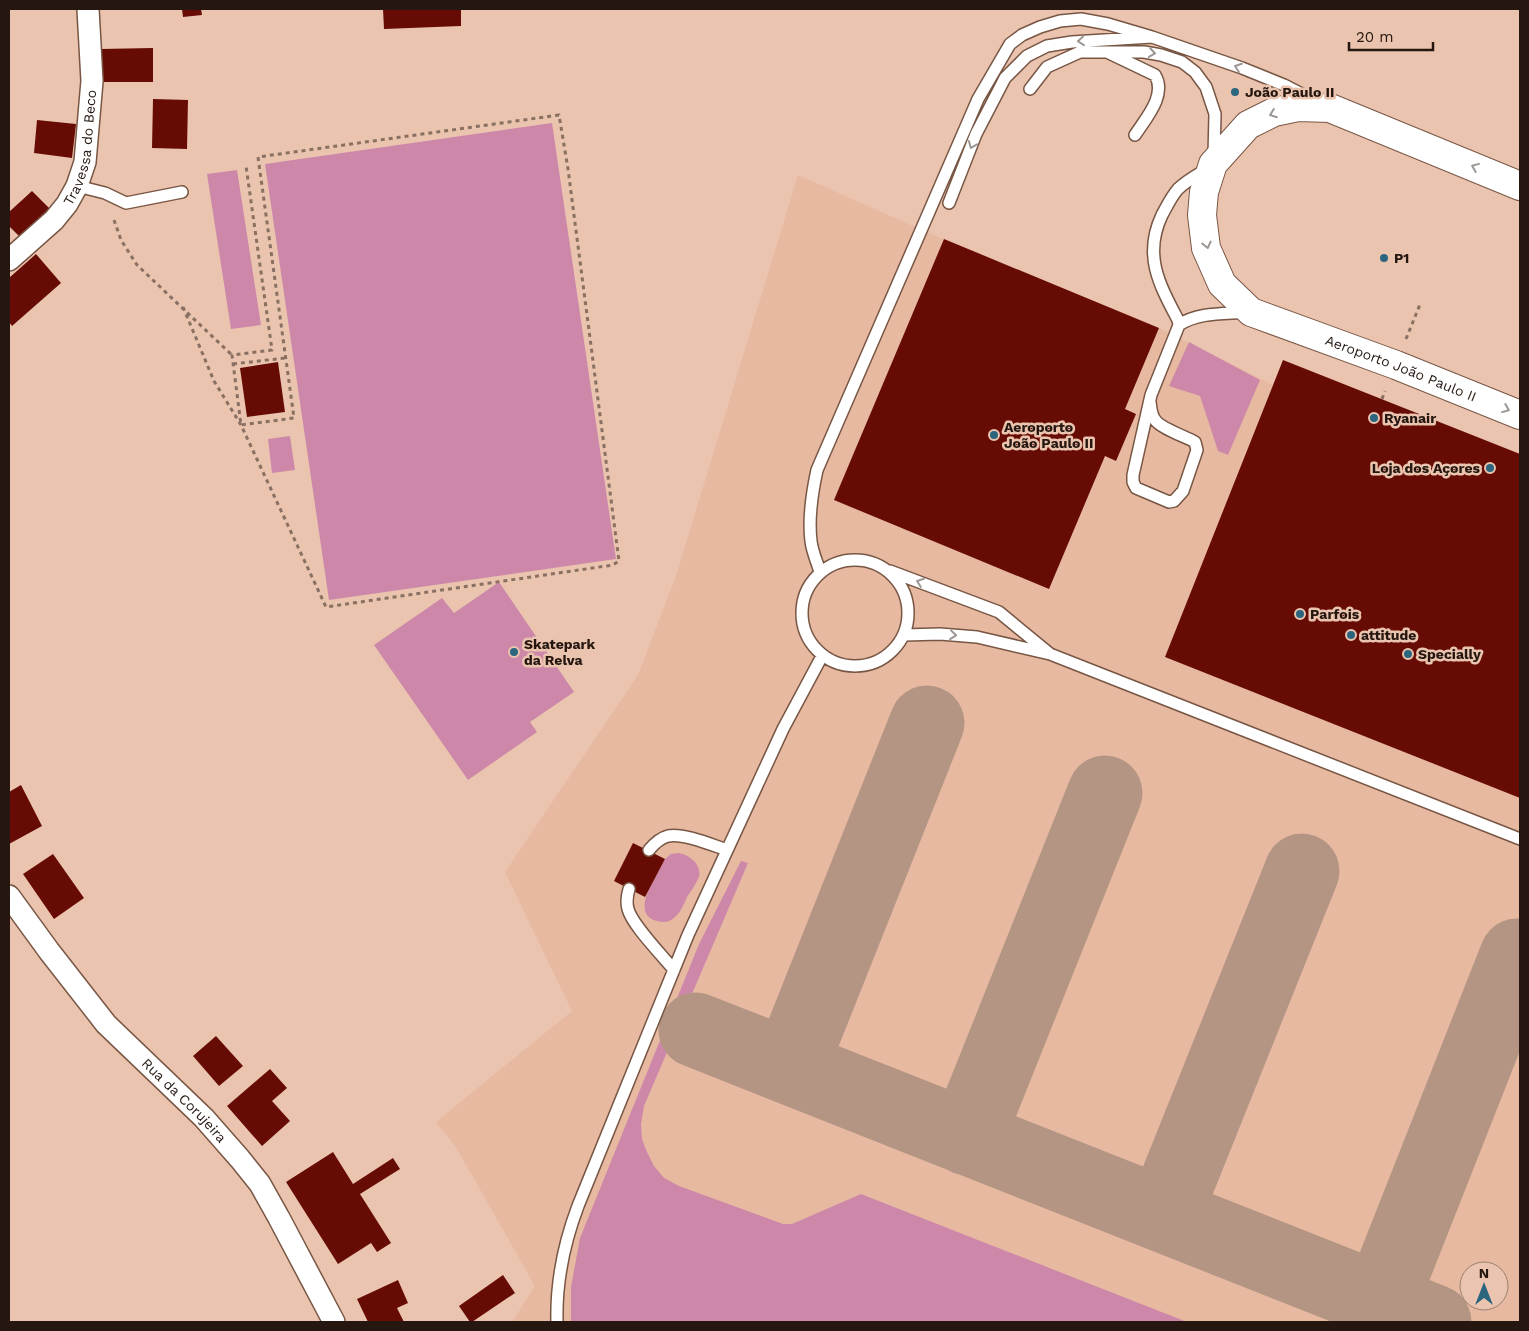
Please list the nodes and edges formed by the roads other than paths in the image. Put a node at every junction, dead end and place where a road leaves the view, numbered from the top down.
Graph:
1 (88, 9) edge
2 (1152, 37) junction
3 (1105, 52) junction
4 (1030, 89) dead end
5 (1330, 108) junction
6 (1135, 135) dead end
7 (1213, 164) junction
8 (77, 186) junction
9 (1520, 186) edge
10 (182, 192) dead end
11 (949, 203) dead end
12 (9, 260) edge
13 (1251, 312) junction
14 (1179, 325) junction
15 (1150, 402) junction
16 (1520, 415) edge
17 (888, 570) junction
18 (820, 572) junction
19 (904, 636) junction
20 (1050, 654) junction
21 (822, 656) junction
22 (1520, 840) edge
23 (649, 850) dead end
24 (727, 850) junction
25 (629, 889) dead end
26 (9, 896) edge
27 (674, 970) junction
28 (334, 1322) edge
29 (556, 1322) edge

1 - 8 street, Travessa do Beco
5 -> 2 lane
2 -> 11 lane
2 - 18 lane
3 - 4 lane
3 - 6 lane
3 -> 7 lane
5 -> 7 main road, Aeroporto João Paulo II
9 -> 5 main road, Aeroporto João Paulo II
7 -> 13 main road, Aeroporto João Paulo II
7 - 14 lane
8 - 10 lane
8 - 12 street, Travessa do Beco
13 - 14 lane
13 -> 16 main road, Aeroporto João Paulo II
14 - 15 lane
15 - 15 lane
17 - 18 lane
17 - 19 lane
20 -> 17 lane
18 - 21 lane
19 -> 20 lane
19 - 21 lane
20 - 22 lane
21 - 24 lane
23 - 24 lane
24 - 27 lane
25 - 27 lane
26 - 28 street, Rua da Corujeira
27 - 29 lane

